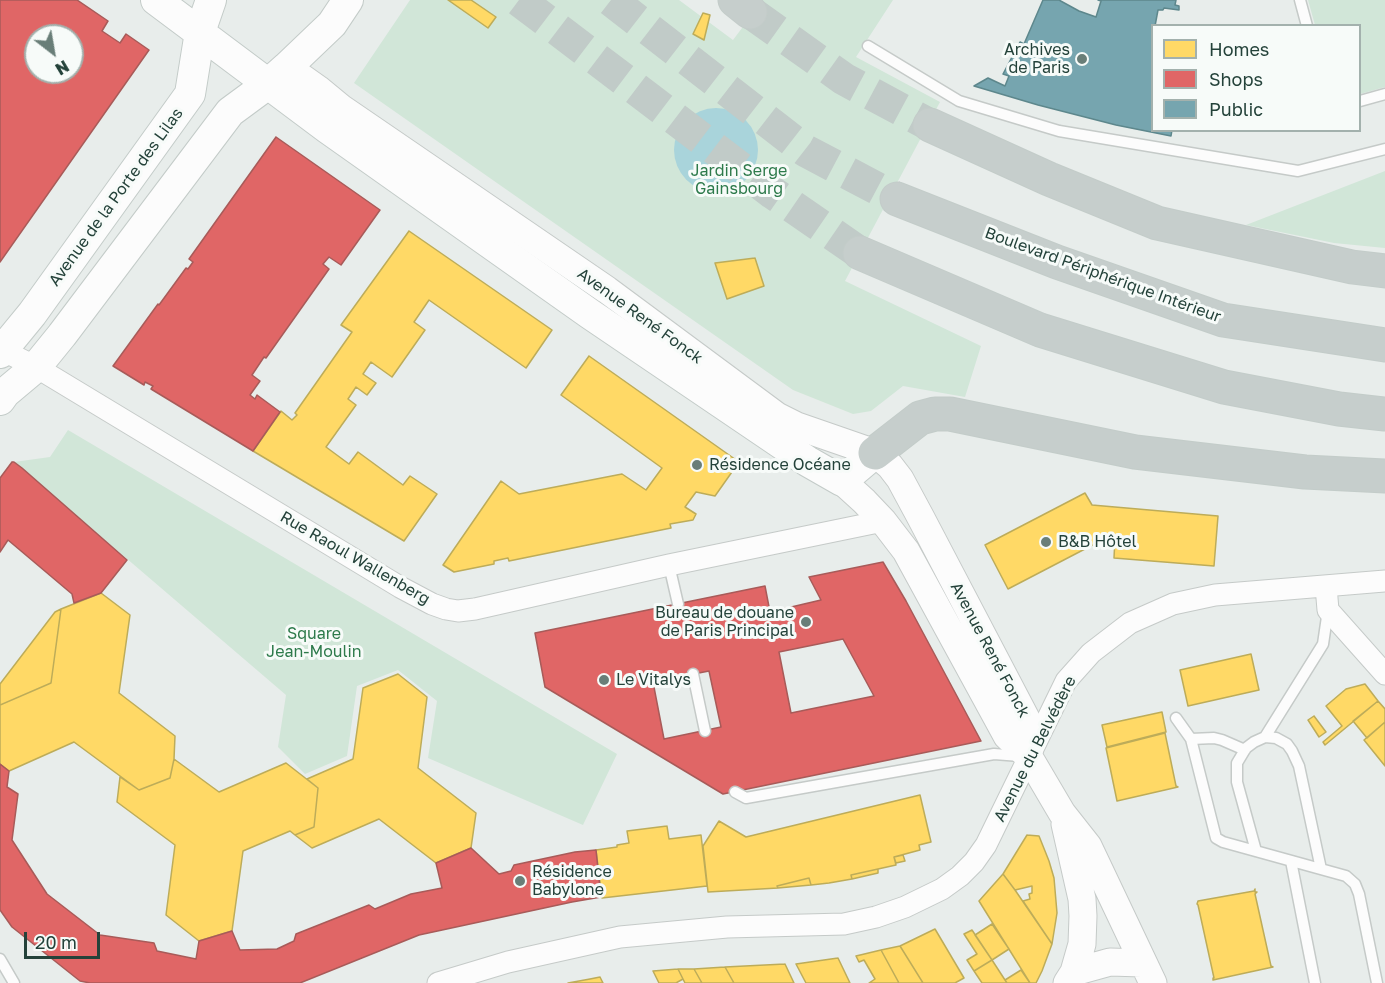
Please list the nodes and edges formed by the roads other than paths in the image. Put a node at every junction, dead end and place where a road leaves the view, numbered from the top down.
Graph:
1 (156, 0) edge
2 (211, 0) edge
3 (348, 0) edge
4 (1300, 0) edge
5 (1306, 24) edge
6 (200, 32) junction
7 (868, 46) dead end
8 (278, 75) junction
9 (1385, 94) edge
10 (1361, 100) edge
11 (930, 125) tunnel mouth
12 (1385, 149) edge
13 (897, 199) tunnel mouth
14 (860, 253) tunnel mouth
15 (1385, 270) edge
16 (1385, 345) edge
17 (1, 350) edge
18 (36, 367) junction
19 (0, 400) edge
20 (1385, 414) edge
21 (875, 453) junction
22 (1385, 476) edge
23 (842, 481) junction
24 (883, 521) junction
25 (669, 565) junction
26 (1385, 581) edge
27 (1326, 586) junction
28 (678, 604) dead end
29 (1328, 610) junction
30 (693, 674) dead end
31 (1385, 674) edge
32 (1176, 718) dead end
33 (705, 731) dead end
34 (1265, 737) junction
35 (1191, 739) junction
36 (1245, 750) junction
37 (1029, 757) junction
38 (735, 792) dead end
39 (1062, 813) junction
40 (1256, 851) junction
41 (1291, 861) junction
42 (1321, 869) junction
43 (0, 959) edge
44 (1148, 973) edge
45 (1071, 977) edge
46 (14, 983) edge
47 (438, 983) edge
48 (1315, 983) edge
49 (1377, 983) edge

1 - 6 main road
2 - 6 main road, Avenue de la Porte des Lilas
3 - 8 main road
4 - 5 lane
6 - 8 main road
6 - 17 main road, Avenue de la Porte des Lilas
7 - 12 lane
8 - 18 main road
8 - 21 street, Avenue René Fonck
8 - 23 main road, Avenue René Fonck
9 - 10 lane
11 - 15 highway
13 - 16 highway, Boulevard Périphérique Intérieur
14 - 20 highway
17 - 18 street, Rue Raoul Wallenberg
18 - 19 main road
18 - 25 street, Rue Raoul Wallenberg
21 - 22 highway
21 - 23 main road
21 - 37 street, Avenue René Fonck
23 - 24 street, Avenue René Fonck
24 - 25 street, Rue Raoul Wallenberg
24 - 37 street, Avenue René Fonck
25 - 28 lane
26 - 27 street, Avenue du Belvédère
27 - 29 street
27 - 37 street, Avenue du Belvédère
29 - 31 street
29 - 34 lane
30 - 33 lane
32 - 35 lane
34 - 36 lane
34 - 42 lane
35 - 36 lane
35 - 40 lane
36 - 40 lane
37 - 38 lane
37 - 39 street
37 - 47 street, Avenue du Belvédère
39 - 44 street
39 - 45 street
40 - 41 lane
41 - 42 lane
41 - 48 lane
42 - 49 lane
43 - 46 lane
44 - 45 street

